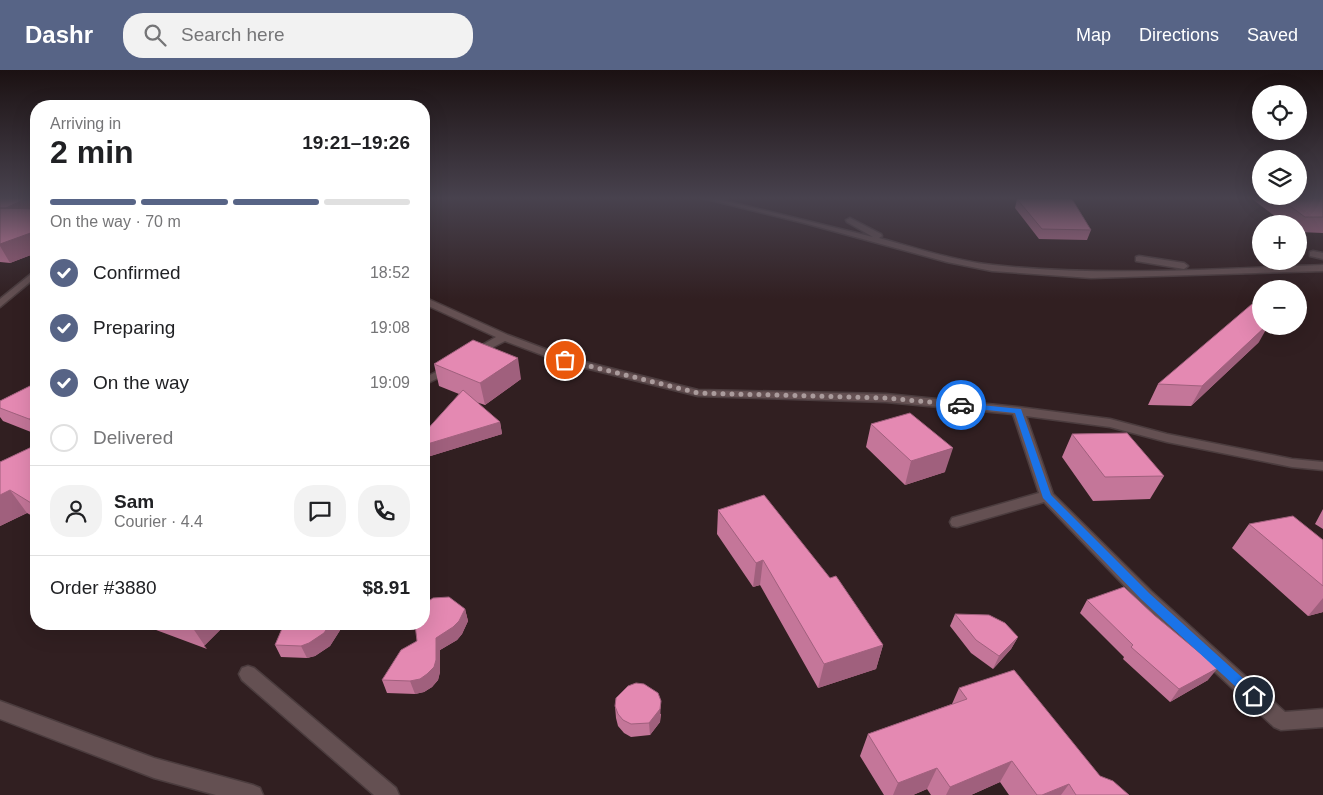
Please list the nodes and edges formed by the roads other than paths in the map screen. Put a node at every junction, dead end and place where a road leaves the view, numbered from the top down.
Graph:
1 (845, 232) edge
2 (870, 232) edge
3 (908, 249) junction
4 (1313, 254) dead end
5 (1323, 256) edge
6 (1139, 259) dead end
7 (1323, 268) edge
8 (1221, 271) junction
9 (30, 279) edge
10 (430, 303) edge
11 (0, 304) edge
12 (504, 337) junction
13 (430, 379) edge
14 (1018, 411) junction
15 (1323, 466) edge
16 (1047, 496) junction
17 (958, 522) dead end
18 (248, 674) dead end
19 (0, 710) edge
20 (1323, 718) edge
21 (253, 795) edge
22 (389, 795) edge

1 - 3 street
2 - 3 street
3 - 8 street
4 - 5 street
6 - 8 street
7 - 8 street
9 - 11 street
10 - 12 street
12 - 13 street
12 - 14 street
14 - 15 street
14 - 16 street
16 - 17 street
16 - 20 street
18 - 22 street
19 - 21 street

